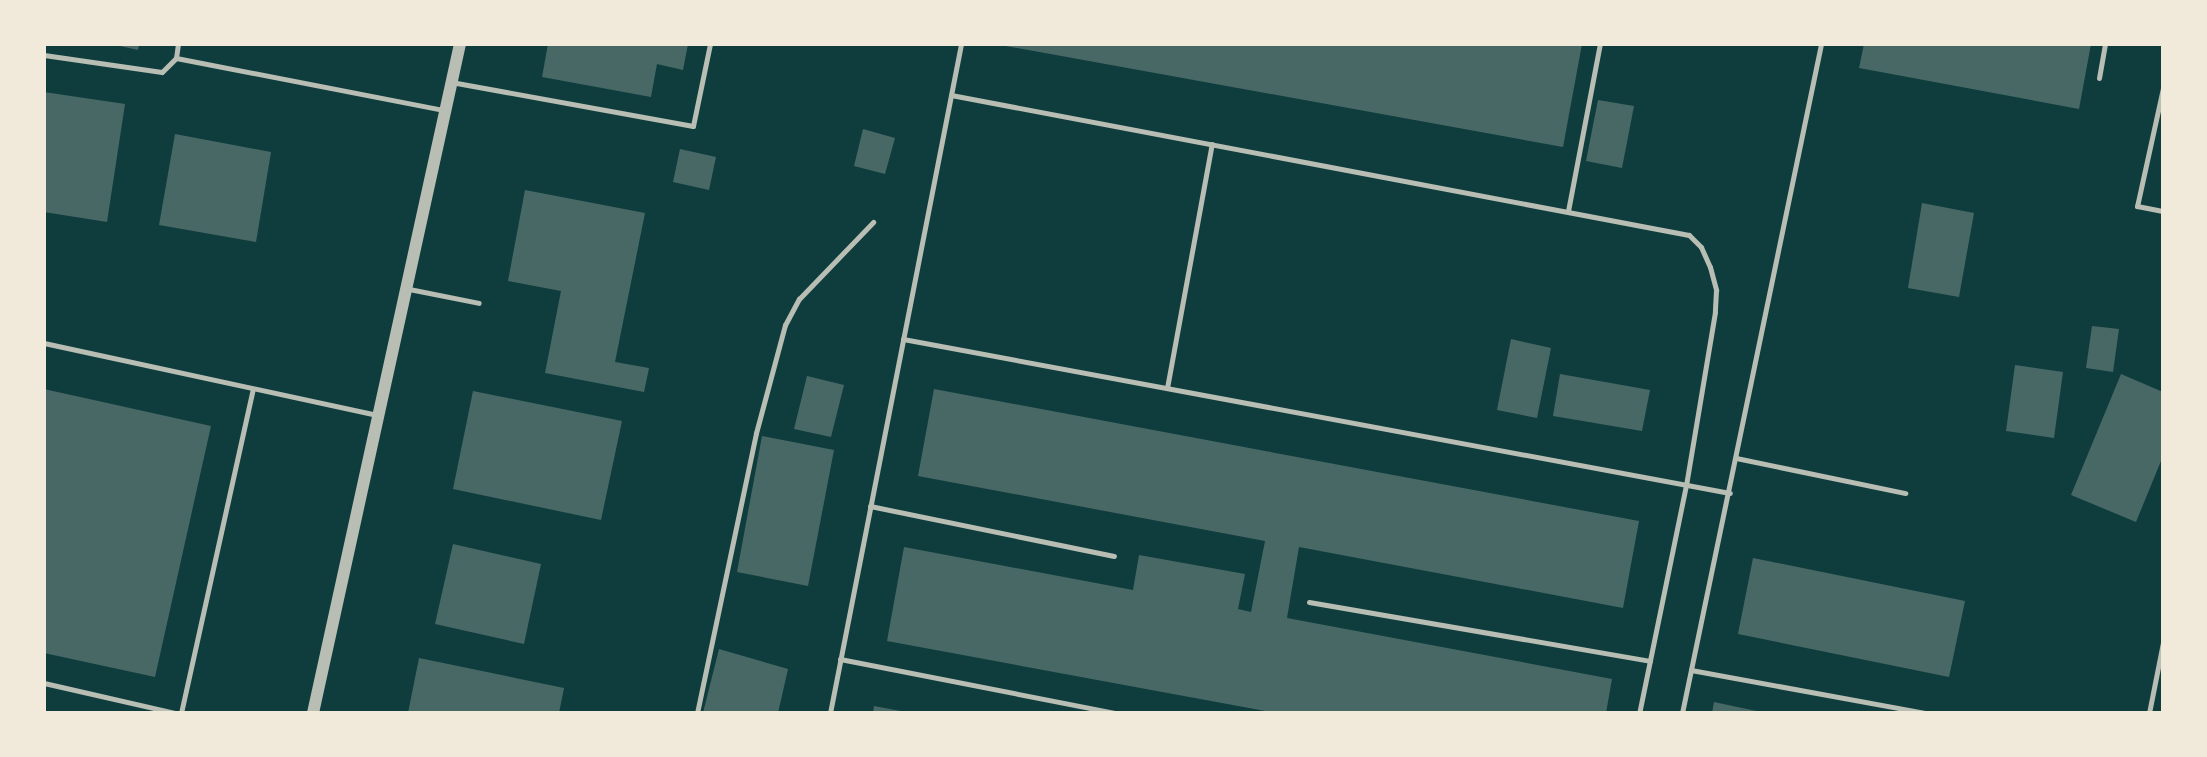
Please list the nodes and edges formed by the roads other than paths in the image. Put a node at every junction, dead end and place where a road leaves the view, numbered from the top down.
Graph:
1 (178, 44) edge
2 (460, 44) edge
3 (710, 44) edge
4 (961, 44) edge
5 (1600, 44) edge
6 (1821, 44) edge
7 (2105, 44) edge
8 (44, 55) edge
9 (176, 58) junction
10 (2099, 78) dead end
11 (451, 82) junction
12 (2163, 88) edge
13 (951, 95) junction
14 (444, 110) junction
15 (1212, 144) junction
16 (1568, 211) junction
17 (2163, 211) edge
18 (873, 222) dead end
19 (405, 288) junction
20 (480, 303) dead end
21 (903, 339) junction
22 (44, 343) edge
23 (1167, 388) junction
24 (253, 389) junction
25 (378, 415) junction
26 (1736, 458) junction
27 (1686, 485) junction
28 (1730, 493) junction
29 (1905, 493) dead end
30 (870, 506) junction
31 (1114, 556) dead end
32 (1309, 602) dead end
33 (2163, 642) edge
34 (840, 659) junction
35 (1650, 661) junction
36 (1691, 670) junction
37 (44, 683) edge
38 (176, 713) edge
39 (181, 713) edge
40 (313, 713) edge
41 (697, 713) edge
42 (830, 713) edge
43 (1116, 713) edge
44 (1639, 713) edge
45 (1682, 713) edge
46 (1926, 713) edge
47 (2149, 713) edge

1 - 9 lane
2 - 11 street
3 - 11 lane
4 - 13 lane
5 - 16 lane
6 - 26 lane
7 - 10 lane
8 - 9 lane
9 - 14 lane
11 - 14 street
12 - 17 lane
13 - 15 lane
13 - 21 lane
14 - 19 street
15 - 16 lane
15 - 23 lane
16 - 27 lane
18 - 41 lane
19 - 20 lane
19 - 25 street
21 - 23 lane
21 - 30 lane
22 - 24 lane
23 - 27 lane
24 - 25 lane
24 - 39 lane
25 - 40 street
26 - 28 lane
26 - 29 lane
27 - 28 lane
27 - 35 lane
28 - 36 lane
30 - 31 lane
30 - 34 lane
32 - 35 lane
33 - 47 lane
34 - 42 lane
34 - 43 lane
35 - 44 lane
36 - 45 lane
36 - 46 lane
37 - 38 lane

